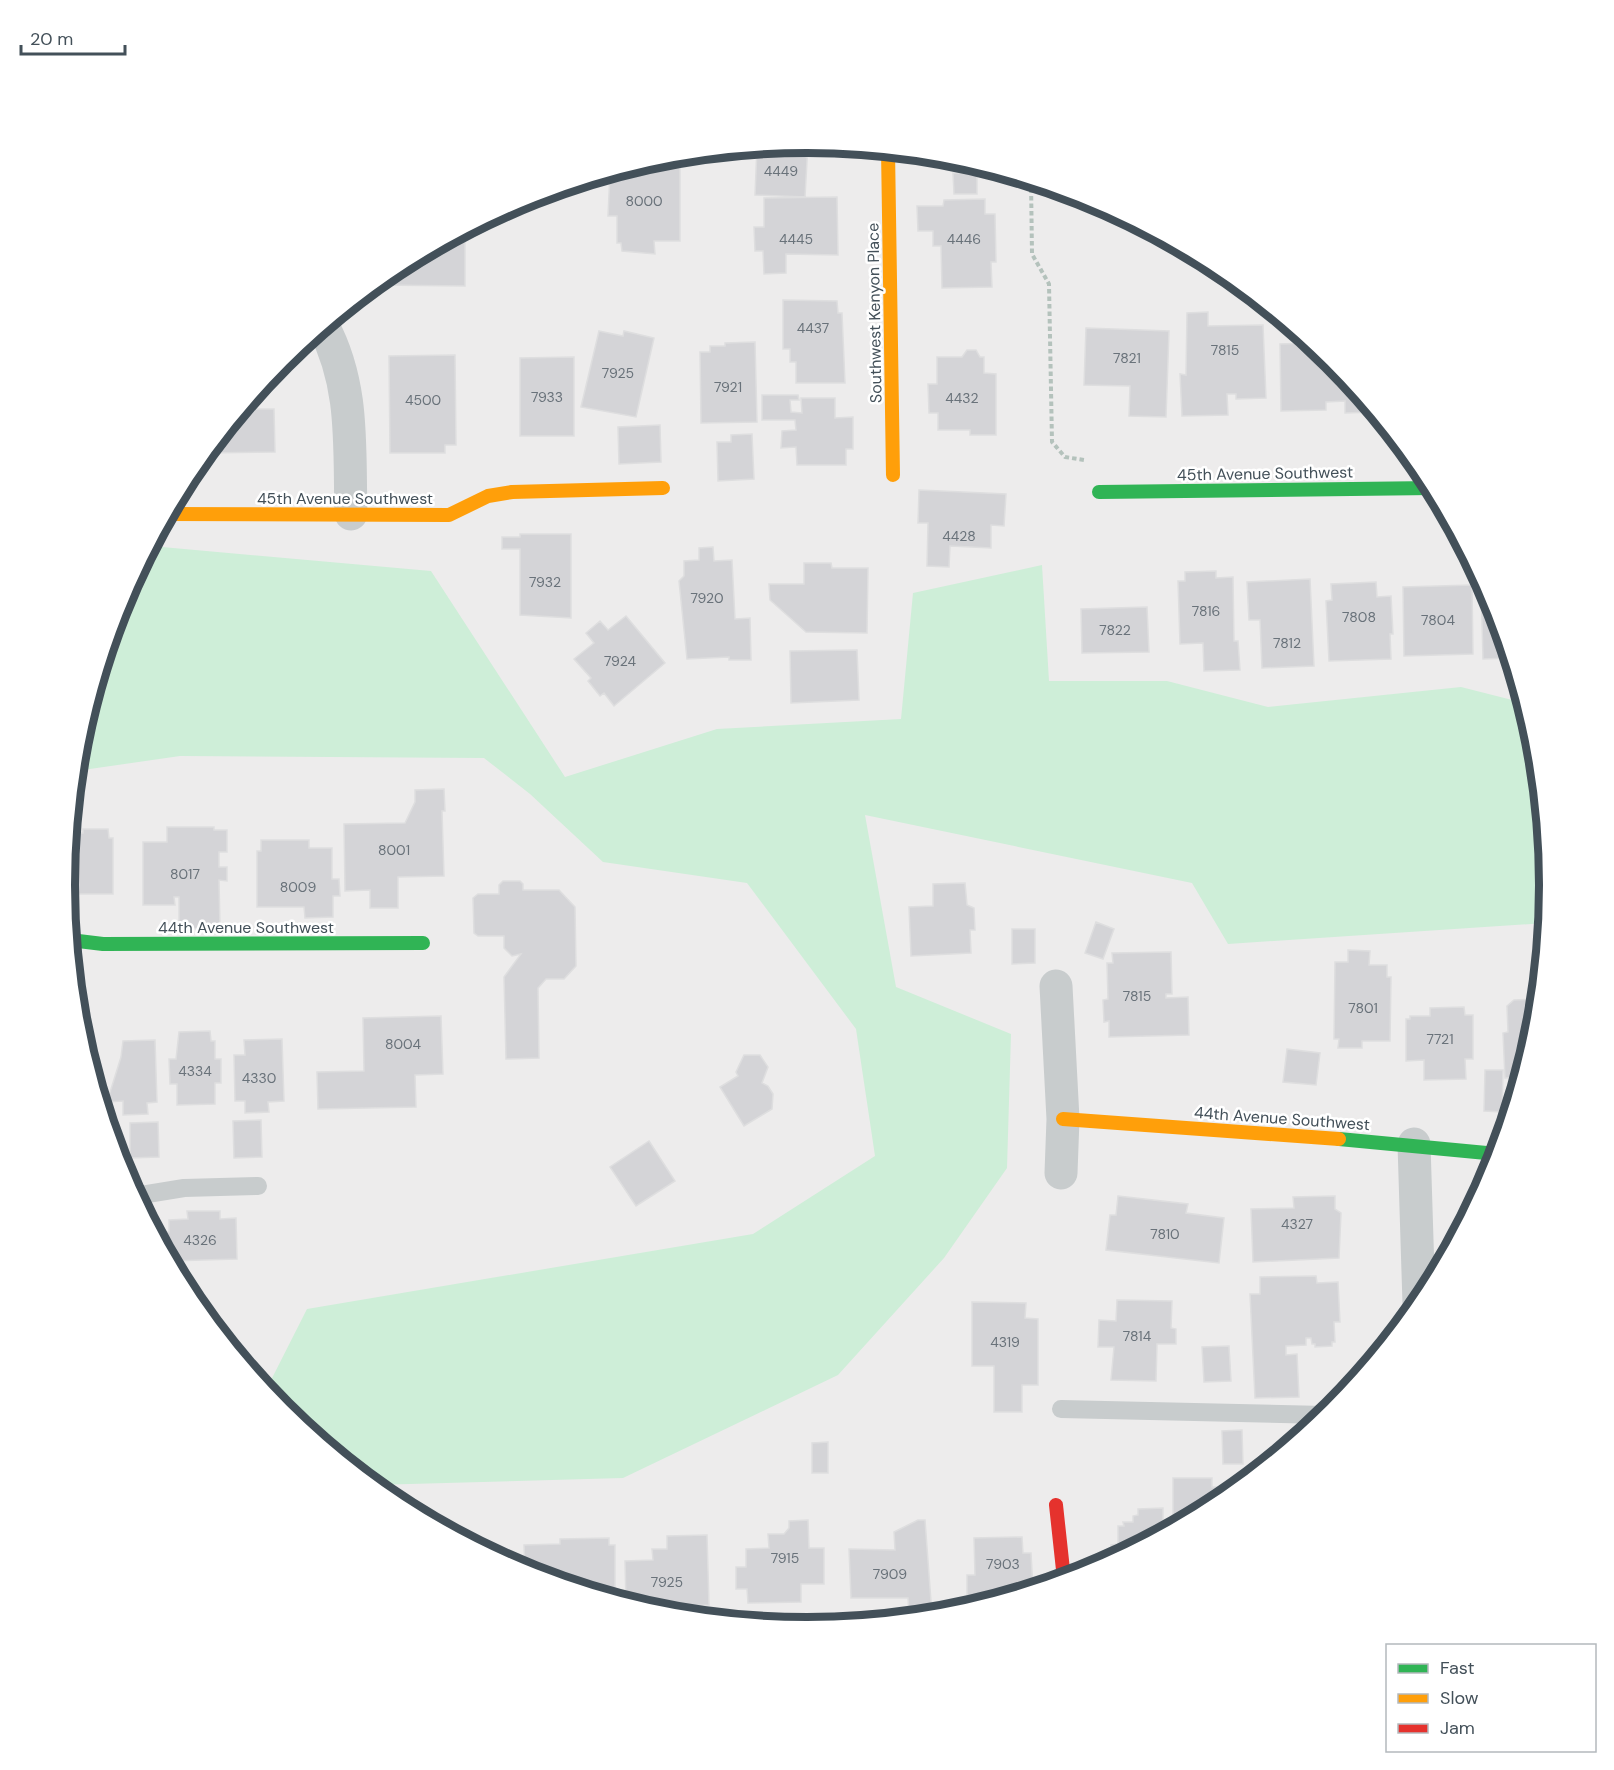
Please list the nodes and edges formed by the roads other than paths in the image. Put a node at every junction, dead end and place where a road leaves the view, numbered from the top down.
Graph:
1 (888, 158) edge
2 (327, 333) edge
3 (893, 475) dead end
4 (1422, 488) edge
5 (663, 489) dead end
6 (1099, 492) dead end
7 (176, 514) edge
8 (351, 514) junction
9 (78, 941) edge
10 (423, 943) dead end
11 (1056, 986) dead end
12 (1063, 1119) junction
13 (1414, 1144) junction
14 (1488, 1153) edge
15 (1061, 1173) dead end
16 (258, 1186) dead end
17 (144, 1195) edge
18 (1418, 1288) edge
19 (1061, 1409) dead end
20 (1311, 1416) edge
21 (1056, 1505) dead end
22 (1063, 1570) edge

1 - 3 street, Southwest Kenyon Place
2 - 8 street
4 - 6 street, 45th Avenue Southwest
5 - 8 street, 45th Avenue Southwest
7 - 8 street, 45th Avenue Southwest
9 - 10 street, 44th Avenue Southwest
11 - 12 street
12 - 13 street, 44th Avenue Southwest
12 - 15 street
13 - 14 street, 44th Avenue Southwest
13 - 18 street
16 - 17 lane
19 - 20 lane
21 - 22 street

